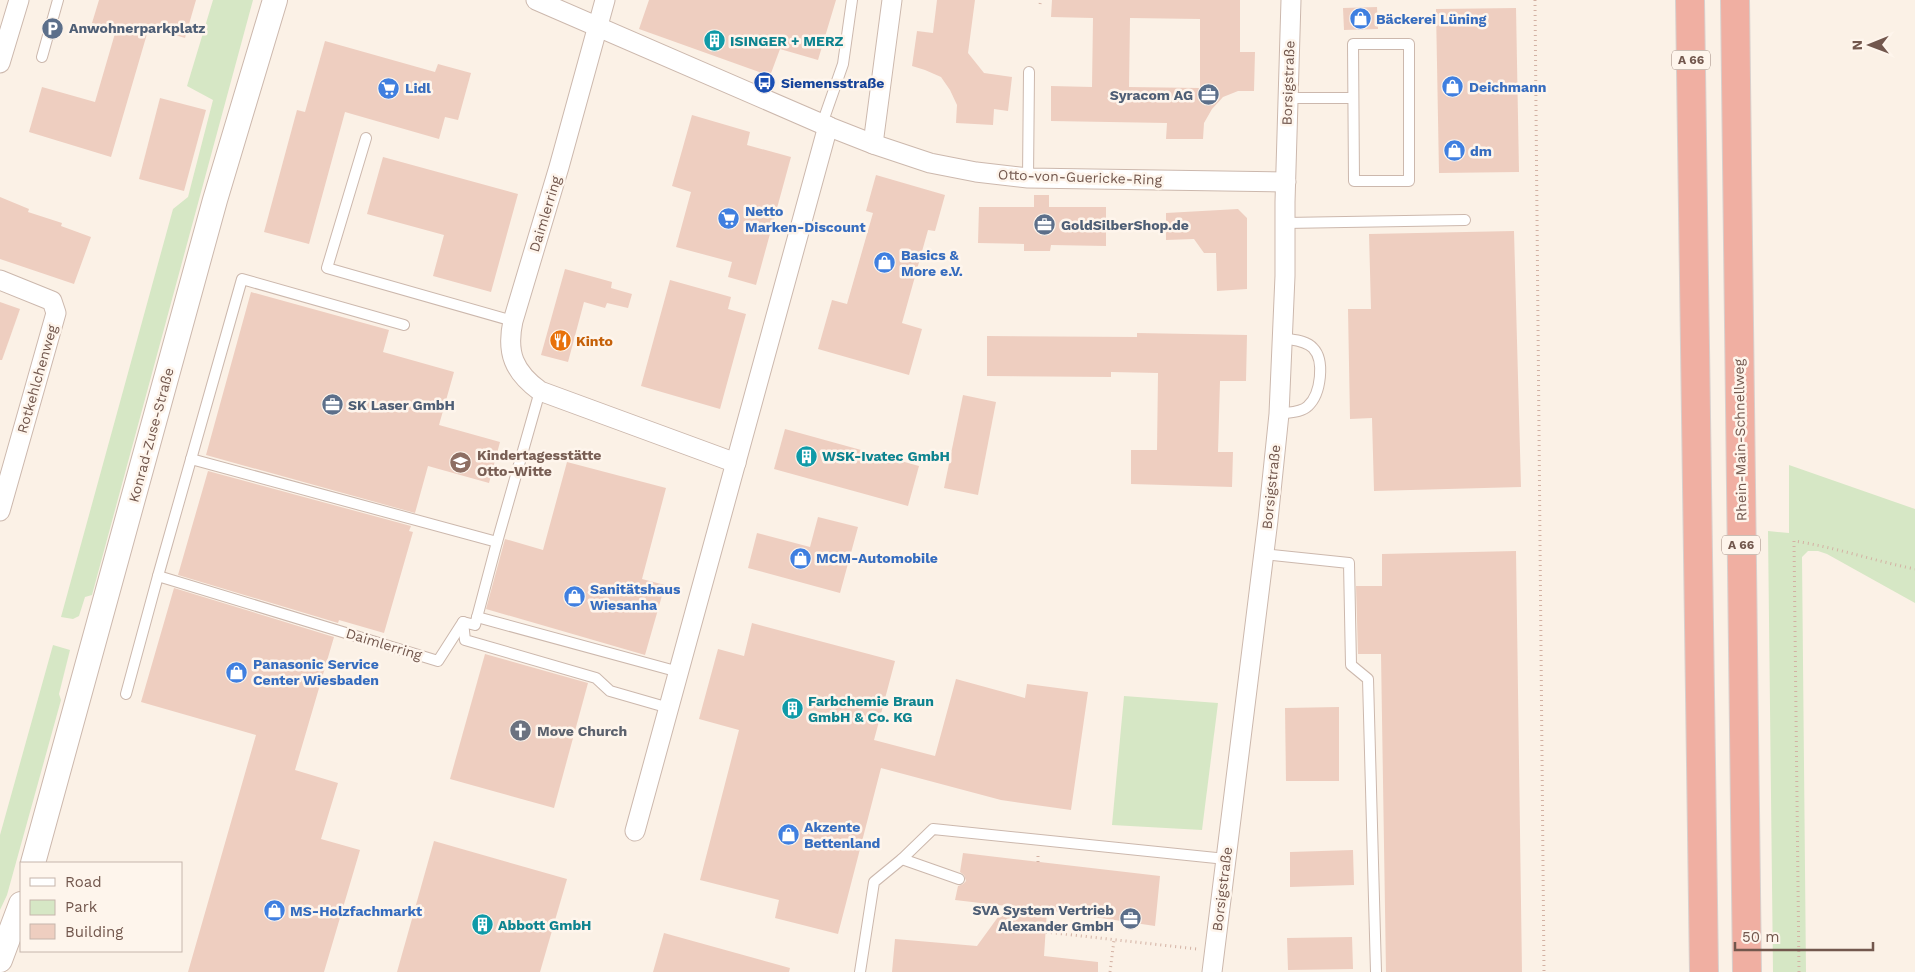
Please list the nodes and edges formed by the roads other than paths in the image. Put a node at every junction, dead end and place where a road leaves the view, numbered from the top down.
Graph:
1 (19, 0) edge
2 (58, 0) edge
3 (536, 0) edge
4 (604, 0) edge
5 (852, 0) edge
6 (892, 0) edge
7 (1291, 0) edge
8 (1690, 0) edge
9 (1735, 0) edge
10 (273, 2) edge
11 (597, 27) junction
12 (42, 57) dead end
13 (0, 63) edge
14 (1029, 72) dead end
15 (1288, 98) junction
16 (1353, 98) junction
17 (825, 125) junction
18 (366, 138) dead end
19 (873, 144) junction
20 (1028, 178) junction
21 (1286, 182) junction
22 (1465, 220) dead end
23 (1285, 222) junction
24 (0, 280) edge
25 (513, 321) junction
26 (404, 325) dead end
27 (1283, 338) junction
28 (540, 391) junction
29 (1278, 414) junction
30 (191, 459) junction
31 (736, 463) junction
32 (1, 506) edge
33 (497, 542) junction
34 (1263, 554) junction
35 (158, 576) junction
36 (477, 617) junction
37 (463, 622) junction
38 (679, 672) junction
39 (126, 694) dead end
40 (669, 708) junction
41 (635, 831) dead end
42 (902, 859) junction
43 (1226, 859) junction
44 (33, 862) edge
45 (959, 879) dead end
46 (20, 907) edge
47 (0, 960) edge
48 (860, 972) edge
49 (1212, 972) edge
50 (1376, 972) edge
51 (1704, 972) edge
52 (1747, 972) edge

1 - 13 street
2 - 12 lane
3 - 11 street
4 - 11 street
5 - 17 lane
6 - 19 street
7 - 15 street, Borsigstraße
8 - 51 highway, A 66
9 - 52 highway, Rhein-Main-Schnellweg / A 66
10 - 44 street, Konrad-Zuse-Straße
11 - 17 street
11 - 25 street, Daimlerring
14 - 20 lane
15 - 16 lane
15 - 21 street, Borsigstraße
16 - 16 lane
17 - 19 street
17 - 31 street
18 - 25 lane
19 - 20 street, Otto-von-Guericke-Ring
20 - 21 street, Otto-von-Guericke-Ring
21 - 23 street, Borsigstraße
22 - 23 lane
23 - 27 street, Borsigstraße
24 - 32 street, Rotkehlchenweg
25 - 28 street, Daimlerring
26 - 30 lane
27 - 29 street, Borsigstraße
27 - 29 lane
28 - 31 street, Daimlerring
28 - 33 lane
29 - 34 street, Borsigstraße
30 - 33 lane
30 - 35 lane
31 - 38 street
33 - 36 lane
34 - 43 street, Borsigstraße
34 - 50 lane
35 - 37 lane, Daimlerring
35 - 39 lane
36 - 37 lane
36 - 38 lane
37 - 40 lane
38 - 40 street
40 - 41 street
42 - 43 lane
42 - 45 lane
42 - 48 lane
43 - 49 street, Borsigstraße
46 - 47 street

